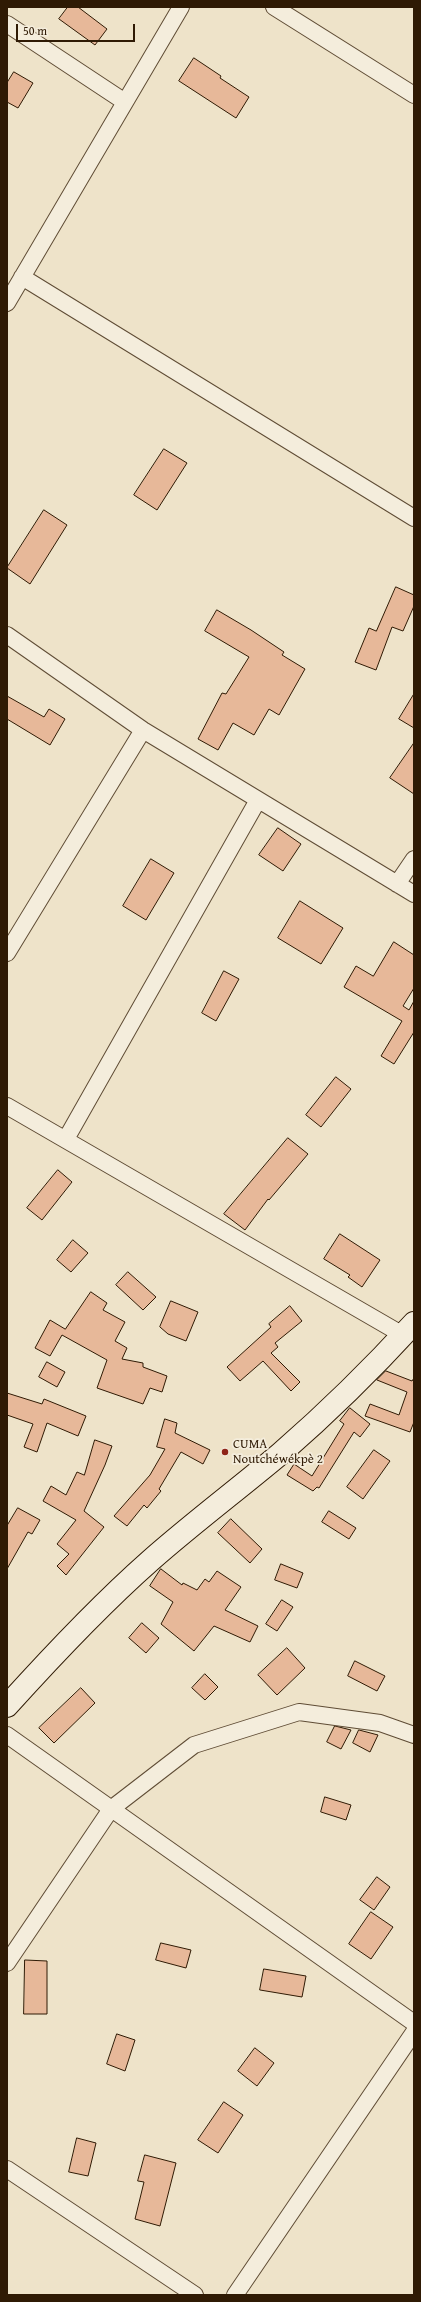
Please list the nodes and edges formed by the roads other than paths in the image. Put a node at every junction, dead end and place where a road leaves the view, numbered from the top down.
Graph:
1 (180, 7) edge
2 (274, 7) edge
3 (7, 24) edge
4 (414, 95) edge
5 (125, 102) junction
6 (22, 277) junction
7 (7, 303) edge
8 (414, 518) edge
9 (7, 635) edge
10 (143, 730) junction
11 (258, 800) junction
12 (414, 859) edge
13 (397, 884) junction
14 (414, 894) edge
15 (7, 953) edge
16 (7, 1106) edge
17 (66, 1139) junction
18 (408, 1329) edge
19 (7, 1706) edge
20 (7, 1735) edge
21 (414, 1735) edge
22 (111, 1809) junction
23 (7, 1963) edge
24 (414, 2023) edge
25 (414, 2032) edge
26 (7, 2169) edge
27 (195, 2295) edge
28 (235, 2295) edge

1 - 5 street
2 - 4 street
3 - 5 street
5 - 6 street
6 - 7 street
6 - 8 street
9 - 10 street
10 - 11 street
10 - 15 street
11 - 13 street
11 - 17 street
12 - 13 street
13 - 14 street
16 - 17 street
17 - 18 street
18 - 19 main road
20 - 22 street
21 - 22 street
22 - 23 street
22 - 24 street
25 - 28 street
26 - 27 street

